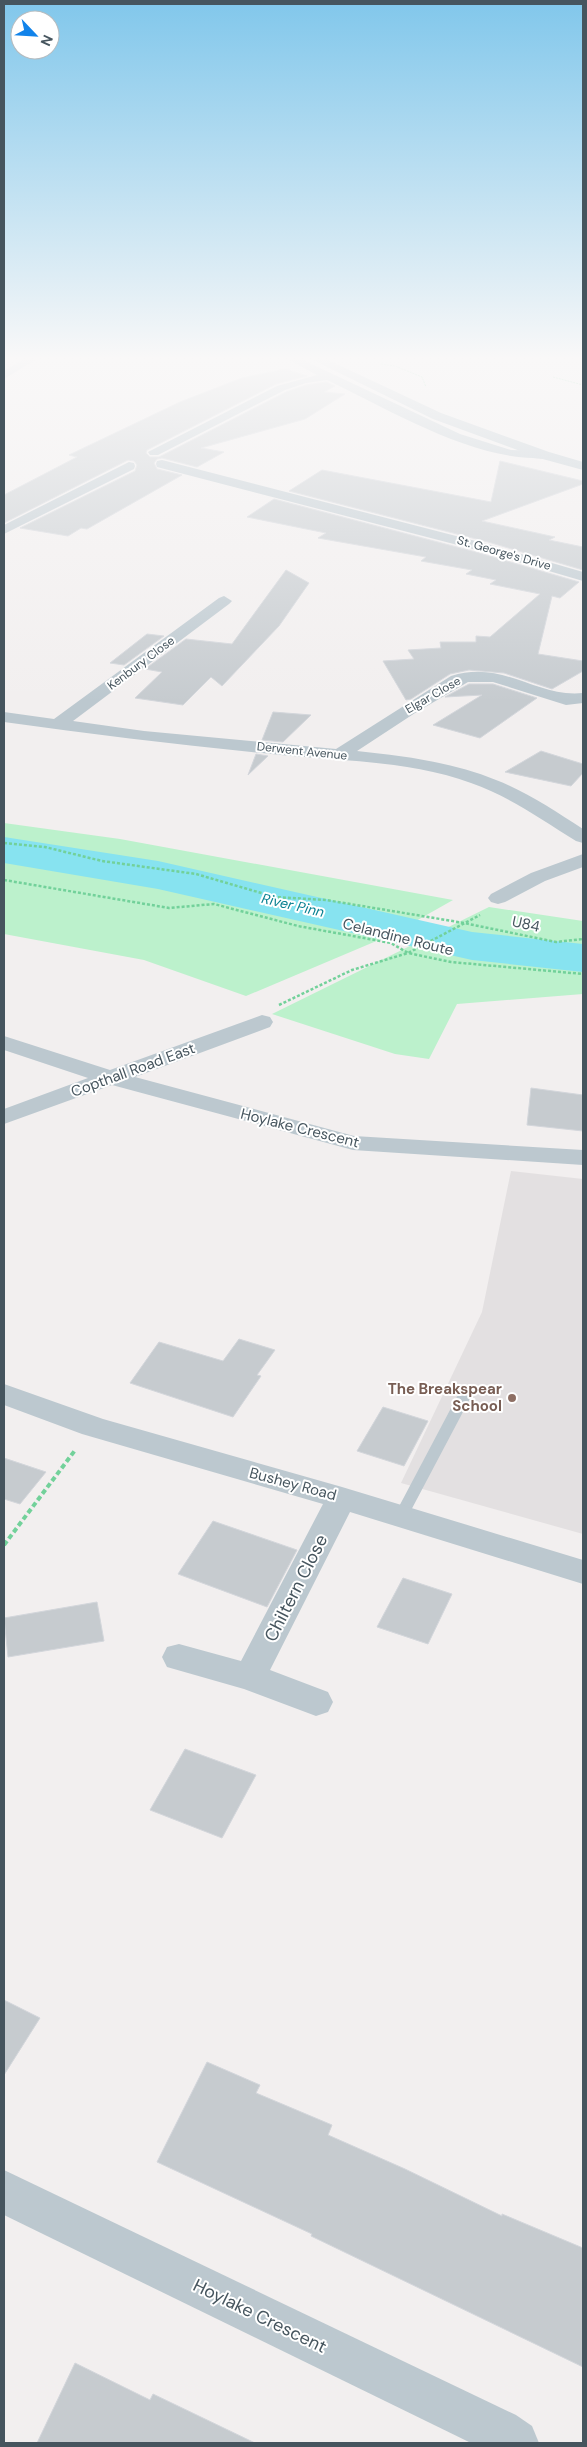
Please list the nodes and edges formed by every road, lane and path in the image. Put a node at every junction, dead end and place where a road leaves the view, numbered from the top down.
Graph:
1 (116, 474) edge
2 (196, 474) edge
3 (4, 530) edge
4 (583, 577) edge
5 (224, 601) dead end
6 (575, 699) edge
7 (583, 712) edge
8 (4, 717) edge
9 (57, 725) junction
10 (339, 755) junction
11 (583, 838) edge
12 (4, 843) edge
13 (583, 860) edge
14 (4, 880) edge
15 (498, 898) joint
16 (464, 923) junction
17 (583, 939) edge
18 (408, 953) junction
19 (583, 974) edge
20 (262, 1022) joint
21 (4, 1043) edge
22 (111, 1078) junction
23 (4, 1117) edge
24 (583, 1158) edge
25 (466, 1393) dead end
26 (4, 1394) edge
27 (93, 1427) junction
28 (342, 1498) junction
29 (401, 1516) junction
30 (4, 1545) edge
31 (583, 1572) edge
32 (178, 1657) dead end
33 (250, 1677) junction
34 (316, 1702) dead end
35 (4, 2192) edge
36 (515, 2443) edge

1 - 3 street
2 - 4 street, St. George's Drive
5 - 9 street, Kenbury Close
6 - 7 street, Elgar Close
6 - 10 street, Elgar Close
8 - 9 street, Derwent Avenue
9 - 10 street, Derwent Avenue
10 - 11 street, Derwent Avenue
12 - 16 path, U84
13 - 15 street
14 - 18 path, Celandine Route
15 - 16 path
16 - 17 path, U84
16 - 18 path
18 - 19 path, Celandine Route
18 - 20 path
20 - 22 street, Copthall Road East
21 - 22 street
22 - 23 street, Copthall Road East
22 - 24 street, Hoylake Crescent
25 - 29 lane
26 - 27 street, Bushey Road
27 - 28 street, Bushey Road
27 - 30 path
28 - 29 street, Bushey Road
28 - 33 street, Chiltern Close
29 - 31 street, Bushey Road
32 - 33 street
33 - 34 street
35 - 36 street, Hoylake Crescent

